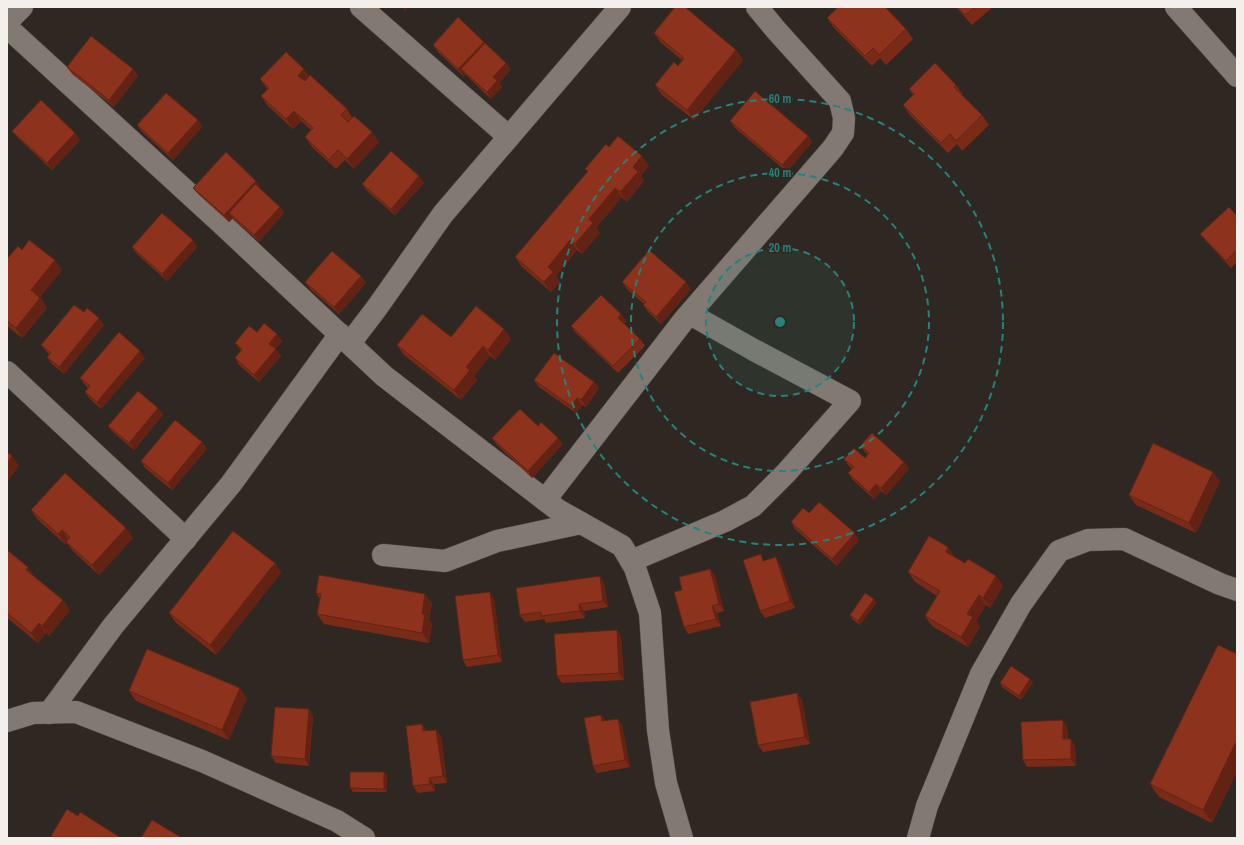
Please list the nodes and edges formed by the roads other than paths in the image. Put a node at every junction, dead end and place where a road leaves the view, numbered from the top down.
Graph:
1 (22, 7) edge
2 (361, 7) edge
3 (620, 7) edge
4 (757, 7) edge
5 (1176, 7) edge
6 (7, 22) edge
7 (7, 27) edge
8 (1237, 76) edge
9 (510, 137) junction
10 (690, 314) junction
11 (345, 339) junction
12 (7, 372) edge
13 (545, 500) junction
14 (581, 523) junction
15 (186, 539) junction
16 (383, 556) dead end
17 (631, 561) junction
18 (1237, 590) edge
19 (49, 713) junction
20 (7, 720) edge
21 (364, 838) edge
22 (682, 838) edge
23 (918, 838) edge

1 - 6 street
2 - 9 street
3 - 9 street
4 - 10 street
5 - 8 street
7 - 11 street
9 - 11 street
10 - 13 street
10 - 17 street
11 - 13 street
11 - 15 street
12 - 15 street
13 - 14 street
14 - 16 street
14 - 17 street
15 - 19 street
17 - 22 street
18 - 23 street
19 - 20 street
19 - 21 street

